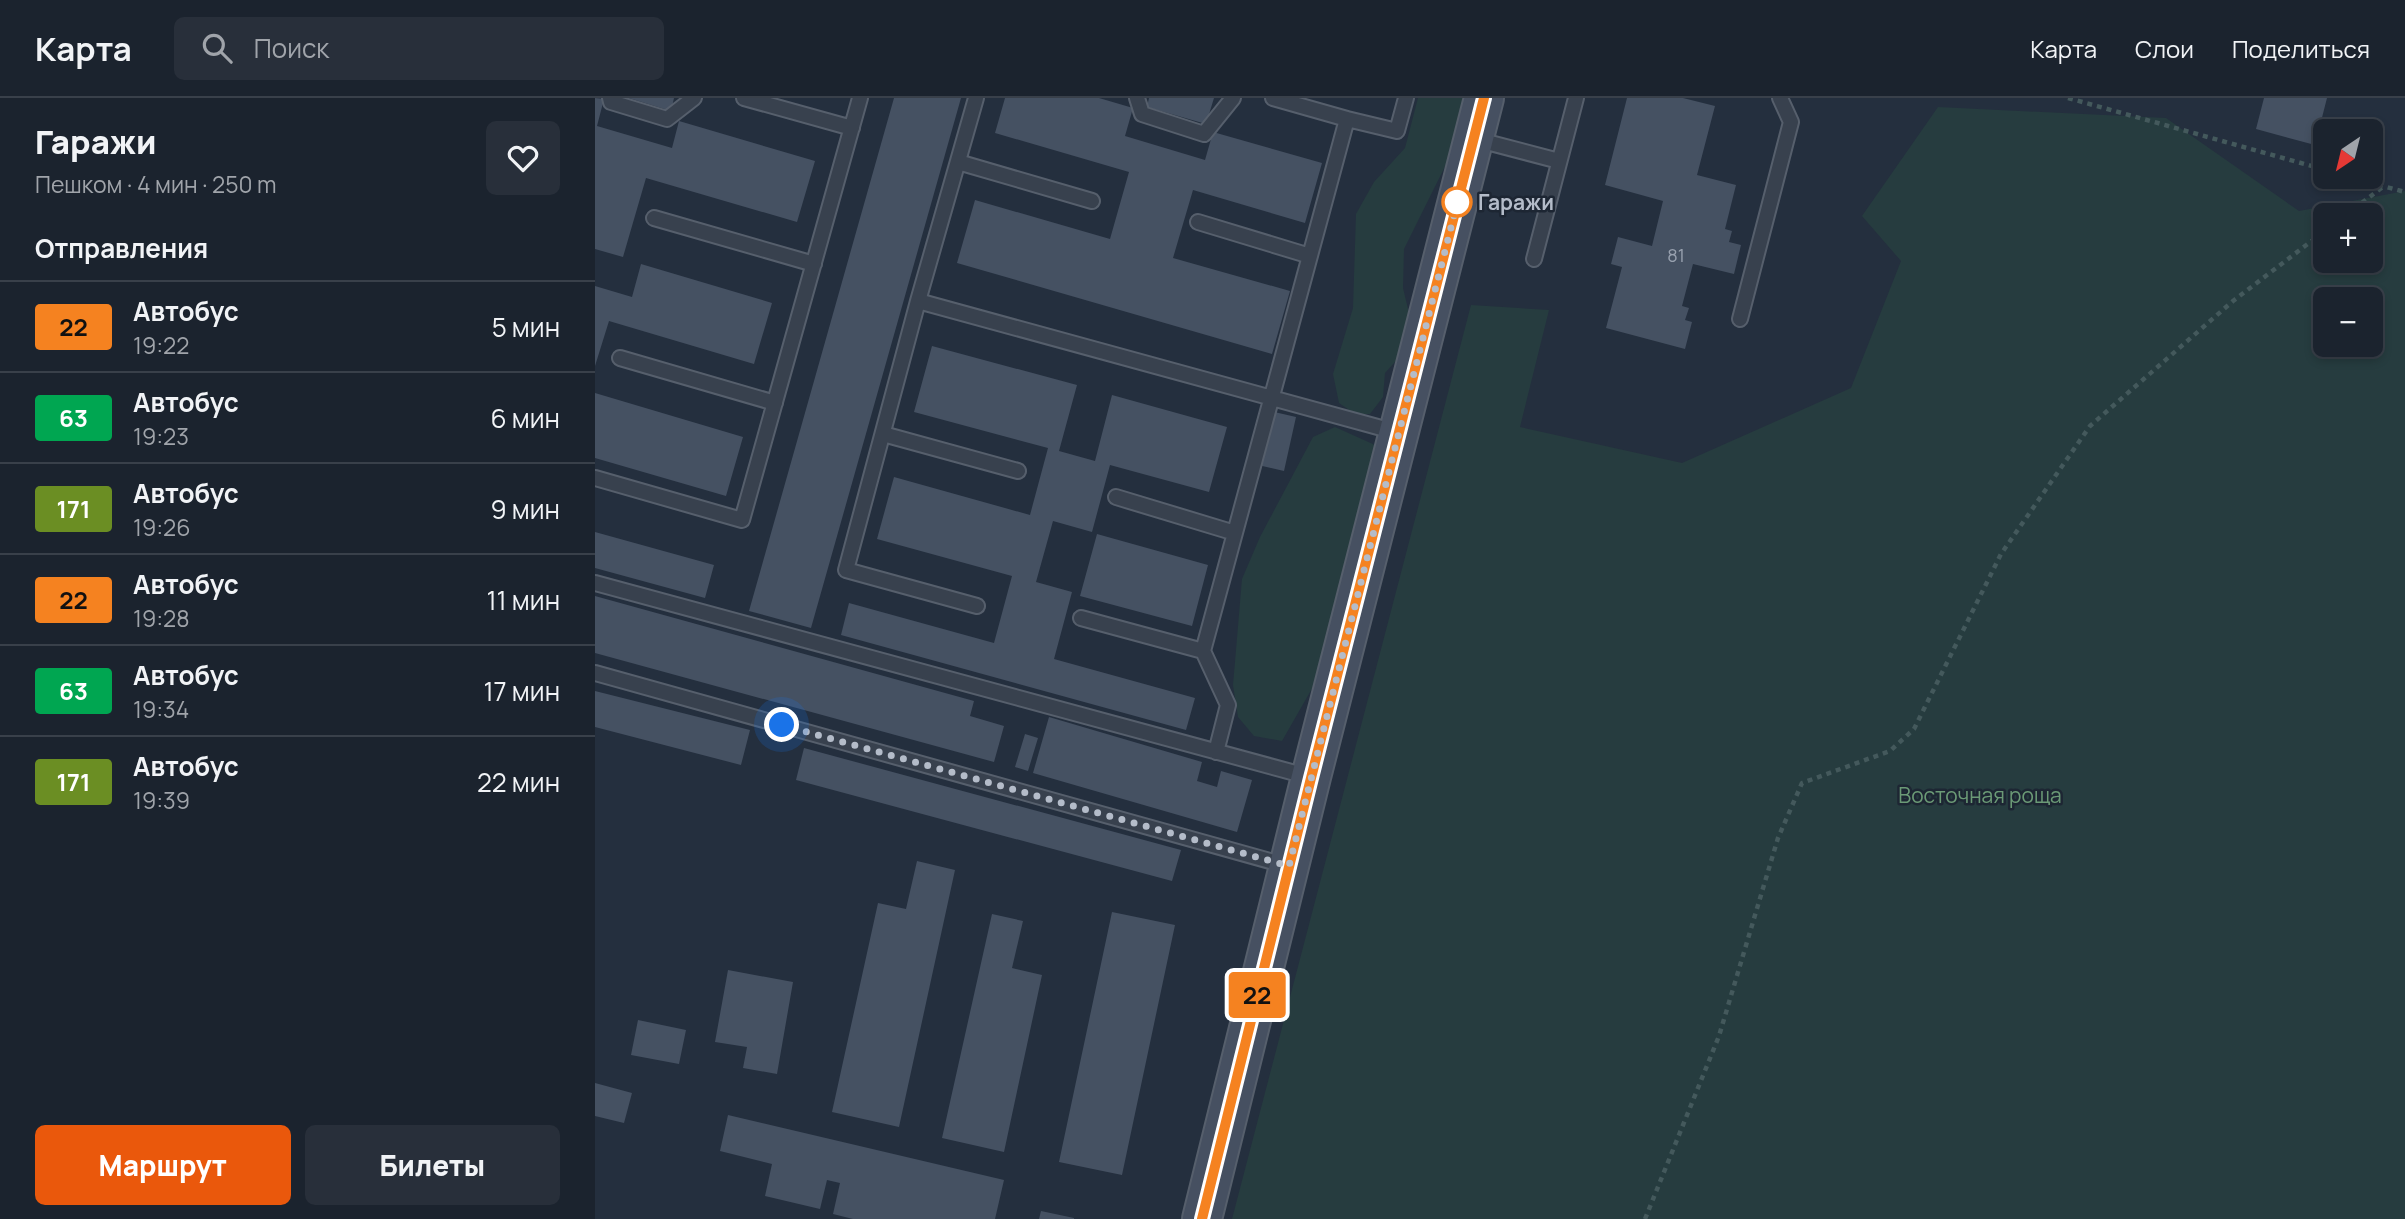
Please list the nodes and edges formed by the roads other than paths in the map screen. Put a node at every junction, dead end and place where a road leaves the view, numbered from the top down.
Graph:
1 (610, 98) edge
2 (694, 98) edge
3 (744, 98) edge
4 (860, 98) edge
5 (976, 98) edge
6 (1137, 98) edge
7 (1233, 98) edge
8 (1273, 98) edge
9 (1406, 98) edge
10 (1484, 98) edge
11 (1576, 98) edge
12 (1780, 98) edge
13 (1347, 119) junction
14 (852, 128) junction
15 (1474, 138) junction
16 (1559, 161) junction
17 (958, 162) junction
18 (1092, 201) dead end
19 (655, 218) dead end
20 (1198, 222) dead end
21 (1310, 256) junction
22 (1534, 259) dead end
23 (814, 264) junction
24 (918, 301) junction
25 (1739, 319) dead end
26 (620, 358) dead end
27 (1271, 397) junction
28 (775, 403) junction
29 (1399, 433) junction
30 (883, 434) junction
31 (1019, 471) dead end
32 (595, 478) edge
33 (1116, 497) dead end
34 (1235, 533) junction
35 (595, 583) edge
36 (977, 606) dead end
37 (1081, 618) dead end
38 (1203, 651) junction
39 (595, 673) edge
40 (1216, 752) junction
41 (1311, 778) junction
42 (1289, 866) junction
43 (1202, 1219) edge

1 - 2 lane
3 - 14 lane
4 - 14 lane
5 - 17 lane
6 - 7 lane
8 - 13 lane
9 - 13 lane
10 - 15 main road
11 - 16 lane
12 - 25 lane
13 - 21 lane
14 - 23 lane
15 - 16 lane
15 - 29 main road
16 - 22 lane
17 - 18 lane
17 - 24 lane
19 - 23 lane
20 - 21 lane
21 - 27 lane
23 - 28 lane
24 - 27 lane
24 - 30 lane
26 - 28 lane
27 - 29 lane
27 - 34 lane
28 - 32 lane
29 - 41 main road
30 - 31 lane
30 - 36 lane
33 - 34 lane
34 - 38 lane
35 - 40 lane
37 - 38 lane
38 - 40 lane
39 - 42 lane
40 - 41 lane
41 - 42 main road
42 - 43 main road

